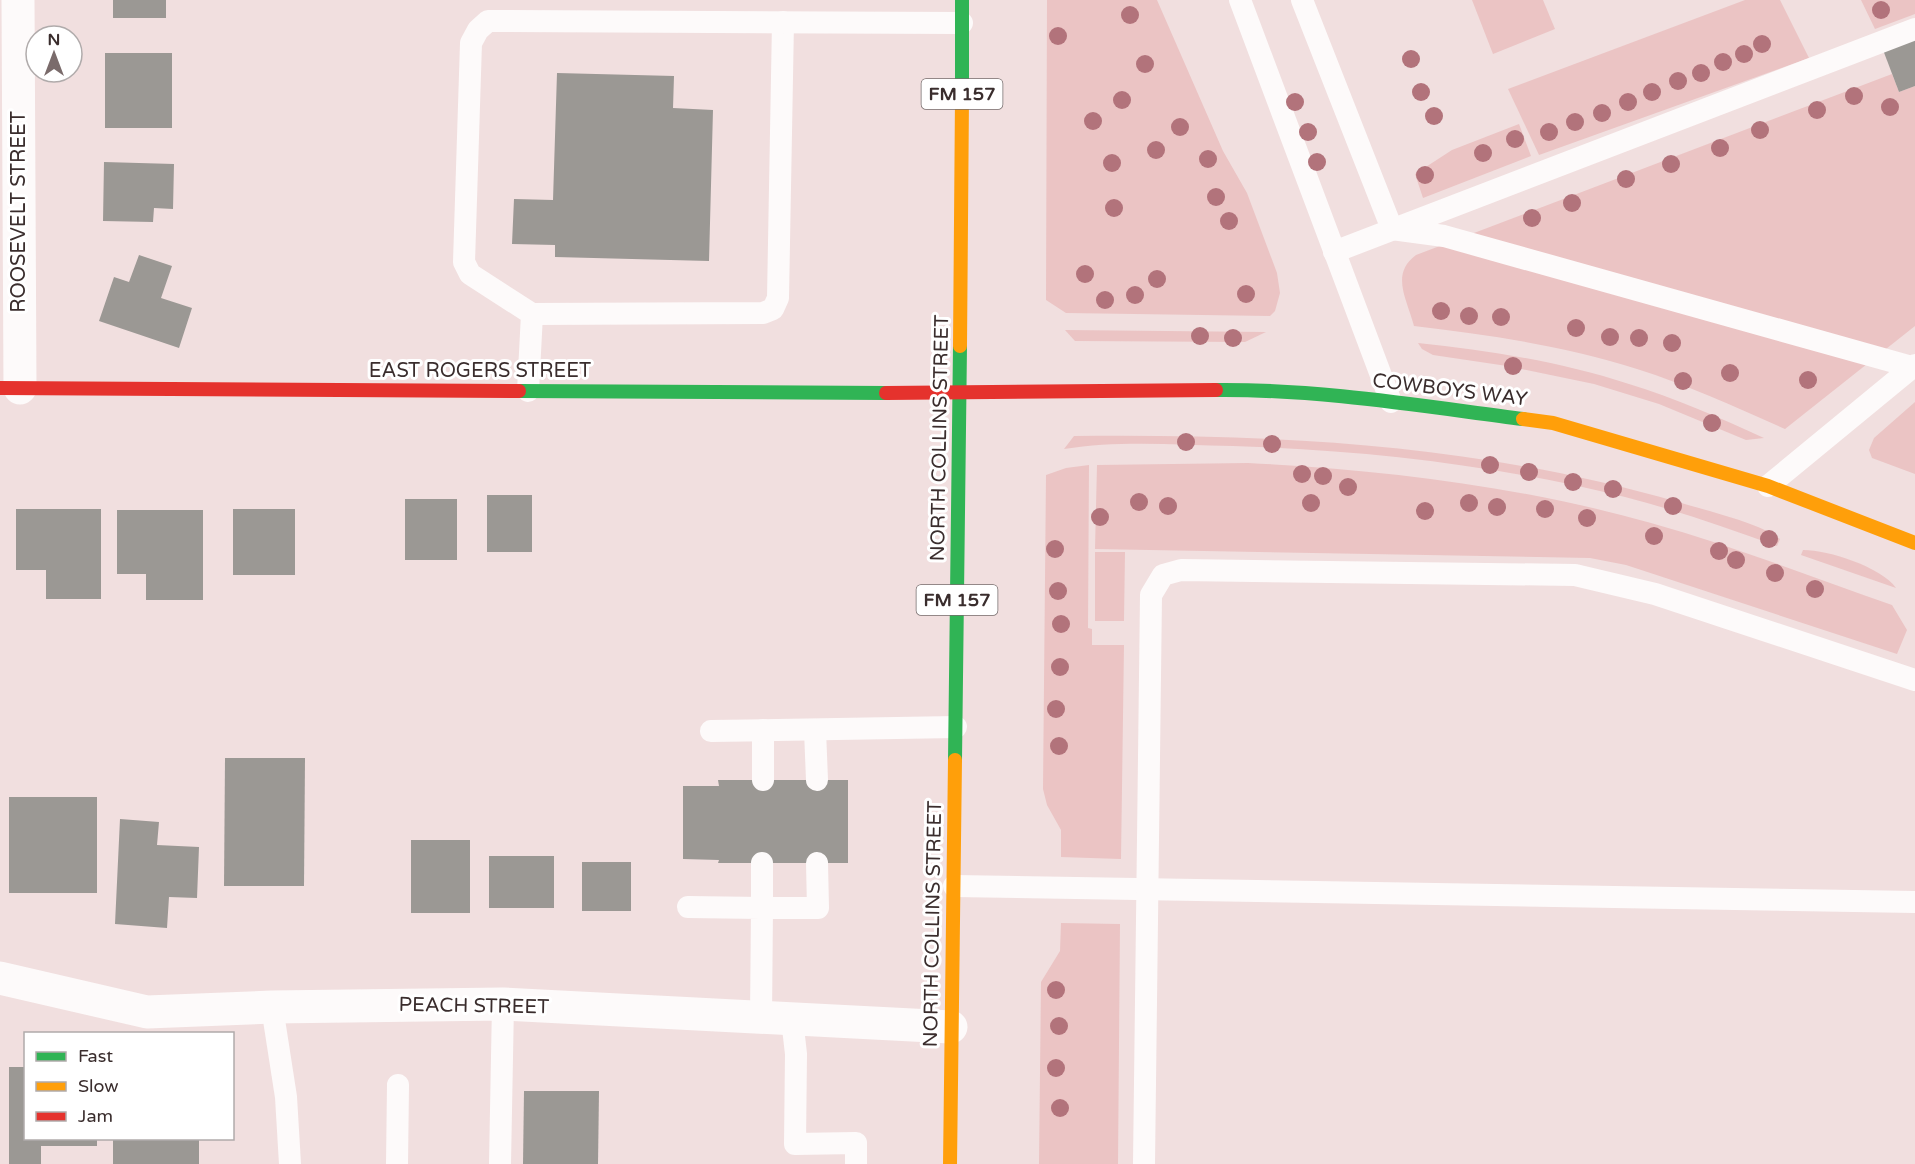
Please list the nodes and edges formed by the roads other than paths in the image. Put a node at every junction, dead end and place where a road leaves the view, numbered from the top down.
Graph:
1 (18, 0) edge
2 (962, 0) edge
3 (1240, 0) edge
4 (1302, 0) edge
5 (783, 22) junction
6 (962, 23) junction
7 (1915, 29) edge
8 (1392, 229) junction
9 (1334, 252) junction
10 (532, 314) junction
11 (1914, 366) edge
12 (10, 388) edge
13 (528, 391) junction
14 (960, 393) junction
15 (1391, 402) junction
16 (1768, 486) junction
17 (1915, 543) edge
18 (1915, 680) edge
19 (956, 727) junction
20 (815, 729) junction
21 (763, 730) junction
22 (711, 731) dead end
23 (763, 780) dead end
24 (817, 780) dead end
25 (762, 863) dead end
26 (817, 863) dead end
27 (954, 886) junction
28 (1148, 889) junction
29 (1915, 902) edge
30 (688, 907) dead end
31 (762, 908) junction
32 (0, 978) edge
33 (503, 1004) junction
34 (272, 1007) junction
35 (777, 1018) junction
36 (951, 1027) junction
37 (398, 1085) dead end
38 (290, 1164) edge
39 (397, 1164) edge
40 (500, 1164) edge
41 (856, 1164) edge
42 (950, 1164) edge
43 (1144, 1164) edge

1 - 12 street, ROOSEVELT STREET
2 - 6 street, NORTH COLLINS STREET / FM 157
3 - 9 lane
4 - 8 lane
5 - 6 lane
5 - 10 lane
5 - 10 lane
6 - 14 street, NORTH COLLINS STREET / FM 157
7 - 8 lane
8 - 9 lane
8 - 11 lane
9 - 15 lane
10 - 13 lane
11 - 16 lane
12 - 13 street, EAST ROGERS STREET
13 - 14 street, EAST ROGERS STREET
14 - 15 street, COWBOYS WAY
14 - 19 street, NORTH COLLINS STREET / FM 157
15 - 16 street, COWBOYS WAY
16 - 17 street, COWBOYS WAY
18 - 28 lane
19 - 20 lane
19 - 27 street, NORTH COLLINS STREET / FM 157
20 - 21 lane
20 - 24 lane
21 - 22 lane
21 - 23 lane
25 - 31 lane
26 - 31 lane
27 - 28 lane
27 - 36 street, NORTH COLLINS STREET / FM 157
28 - 29 lane
28 - 43 lane
30 - 31 lane
31 - 35 lane
32 - 34 street, PEACH STREET
33 - 34 street, PEACH STREET
33 - 35 street, PEACH STREET
33 - 40 lane
34 - 38 lane
35 - 36 street, PEACH STREET
35 - 41 lane
36 - 42 street, NORTH COLLINS STREET / FM 157
37 - 39 lane

